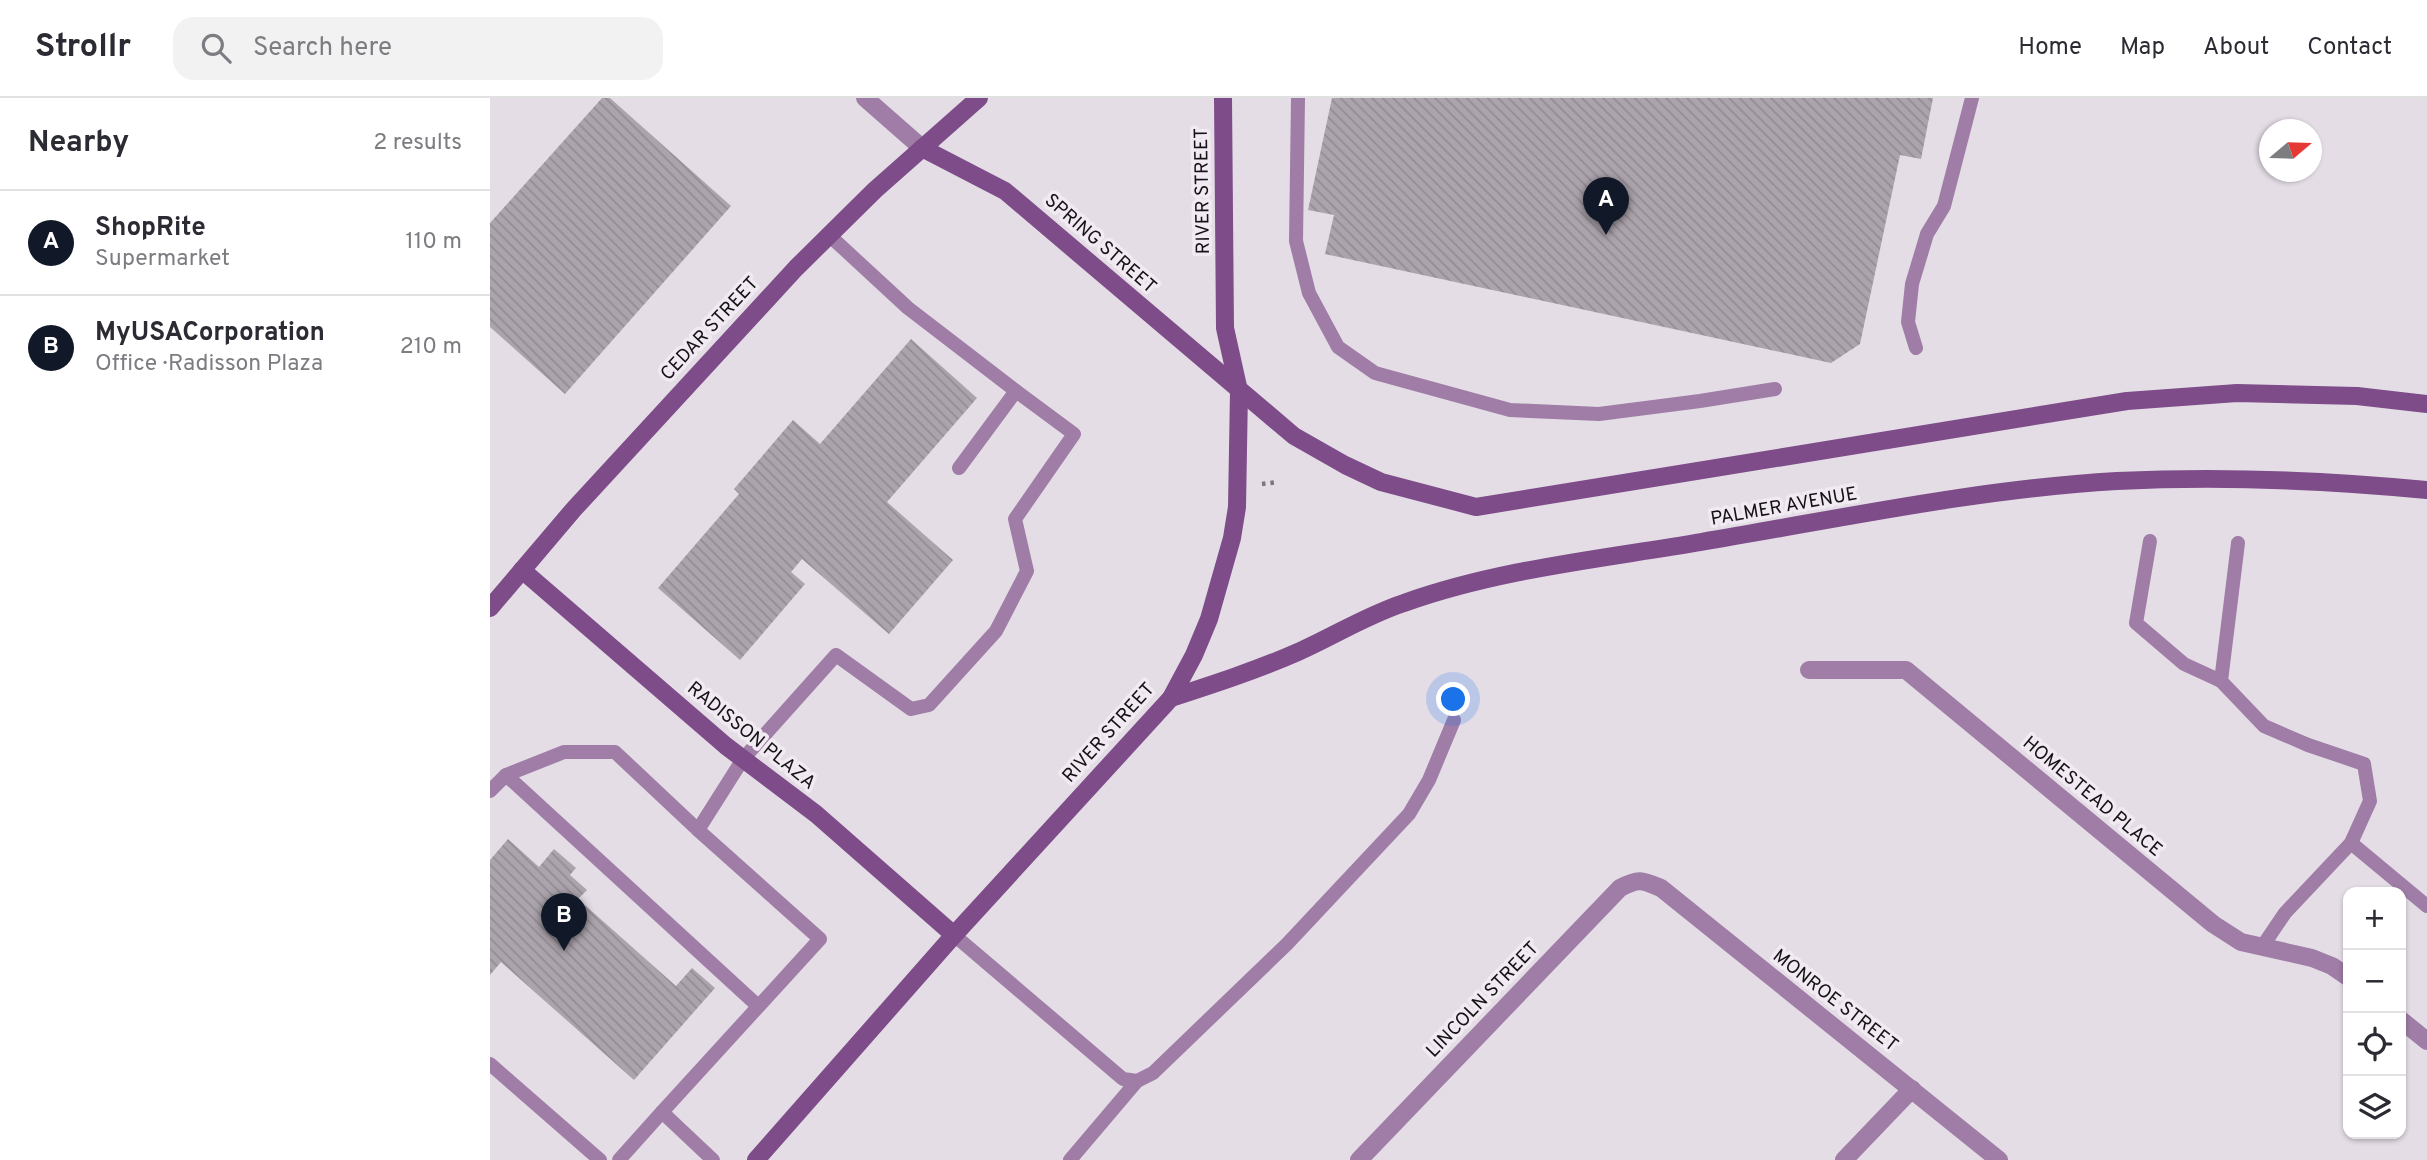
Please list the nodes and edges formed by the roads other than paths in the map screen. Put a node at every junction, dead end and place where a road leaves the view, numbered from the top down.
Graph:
1 (865, 98) edge
2 (979, 98) edge
3 (1223, 98) edge
4 (1298, 98) edge
5 (1972, 98) edge
6 (922, 148) junction
7 (830, 236) junction
8 (1916, 348) dead end
9 (1775, 389) dead end
10 (1016, 391) junction
11 (1239, 391) junction
12 (2427, 404) edge
13 (959, 468) dead end
14 (2427, 490) edge
15 (2150, 541) dead end
16 (2238, 543) dead end
17 (523, 570) junction
18 (490, 608) edge
19 (1809, 670) dead end
20 (2221, 681) junction
21 (1171, 698) junction
22 (1454, 720) dead end
23 (743, 759) junction
24 (506, 775) junction
25 (490, 791) edge
26 (698, 830) junction
27 (2351, 843) junction
28 (1643, 880) joint
29 (2427, 906) edge
30 (954, 935) junction
31 (2262, 947) junction
32 (2343, 974) edge
33 (758, 1006) junction
34 (2406, 1024) edge
35 (2427, 1041) edge
36 (490, 1064) edge
37 (1137, 1081) junction
38 (1912, 1089) junction
39 (662, 1112) junction
40 (600, 1160) edge
41 (619, 1160) edge
42 (713, 1160) edge
43 (755, 1160) edge
44 (1070, 1160) edge
45 (1359, 1160) edge
46 (1844, 1160) edge
47 (1999, 1160) edge

1 - 6 street
2 - 6 street, CEDAR STREET
3 - 11 street, RIVER STREET
4 - 9 lane
5 - 8 lane
6 - 7 street, CEDAR STREET
6 - 11 street, SPRING STREET
7 - 10 lane
7 - 17 street, CEDAR STREET
10 - 13 lane
10 - 23 lane
11 - 12 street
11 - 21 street, RIVER STREET
14 - 21 street, PALMER AVENUE
15 - 20 lane
16 - 20 lane
17 - 18 street, CEDAR STREET
17 - 23 street, RADISSON PLAZA
19 - 31 street, HOMESTEAD PLACE
20 - 27 lane
21 - 30 street, RIVER STREET
22 - 37 lane
23 - 26 lane
23 - 30 street, RADISSON PLAZA
24 - 25 lane
24 - 26 lane
24 - 33 lane
26 - 33 lane
27 - 29 lane
27 - 31 lane
28 - 38 street, MONROE STREET
28 - 45 street, LINCOLN STREET
30 - 37 lane
30 - 43 street, RIVER STREET
31 - 32 street, HOMESTEAD PLACE
33 - 39 lane
34 - 35 street
36 - 40 lane
37 - 44 lane
38 - 46 street
38 - 47 street, MONROE STREET
39 - 41 lane
39 - 42 lane

